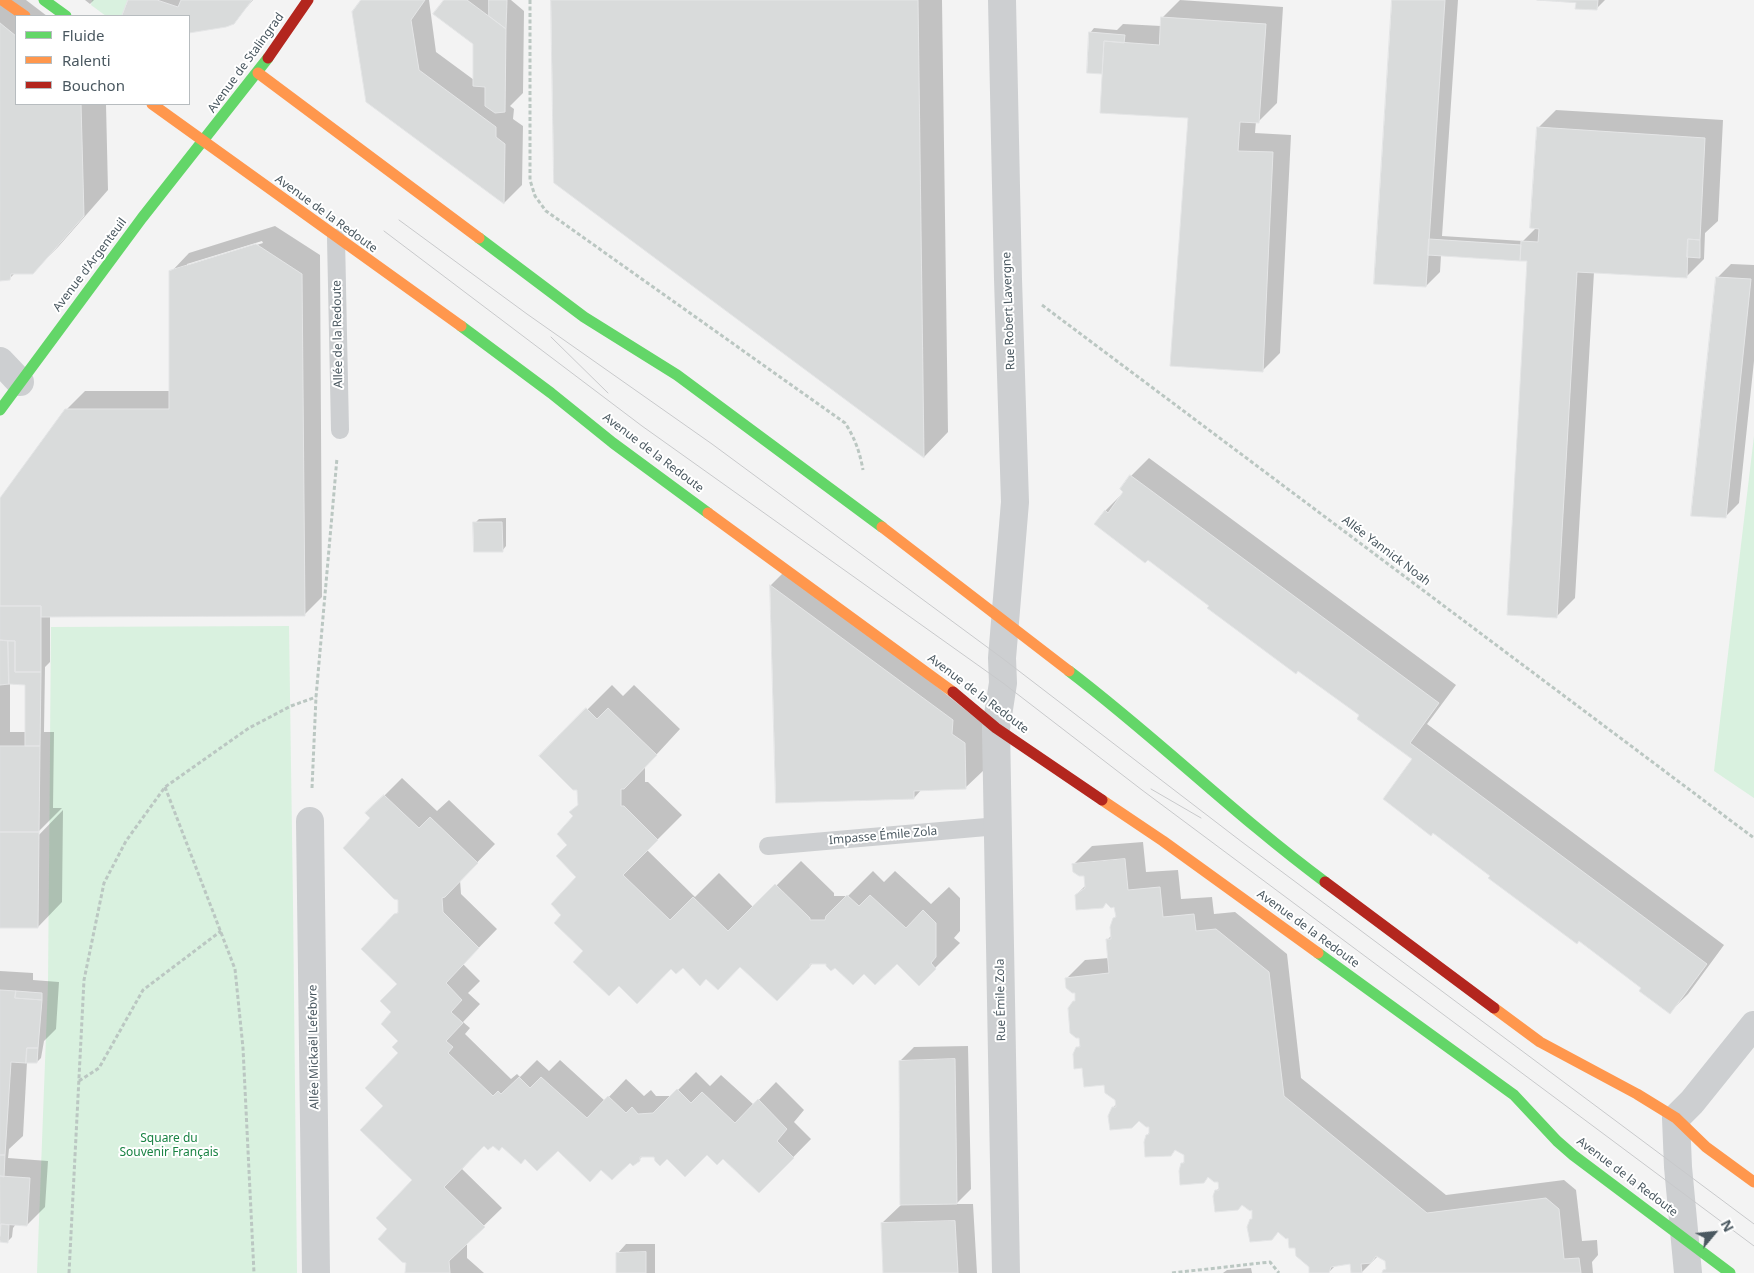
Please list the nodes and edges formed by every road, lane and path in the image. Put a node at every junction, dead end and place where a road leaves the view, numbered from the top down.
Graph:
1 (2, 0) edge
2 (44, 0) edge
3 (308, 0) edge
4 (530, 0) edge
5 (1002, 0) edge
6 (23, 15) edge
7 (65, 15) edge
8 (258, 74) junction
9 (154, 105) edge
10 (172, 105) edge
11 (206, 140) junction
12 (336, 238) junction
13 (1008, 279) junction
14 (0, 362) edge
15 (20, 382) junction
16 (0, 410) edge
17 (340, 430) joint
18 (856, 507) junction
19 (1006, 621) junction
20 (316, 697) junction
21 (996, 728) junction
22 (165, 787) junction
23 (310, 821) joint
24 (998, 826) junction
25 (1754, 838) edge
26 (768, 846) dead end
27 (221, 931) junction
28 (1754, 1025) edge
29 (79, 1081) junction
30 (1676, 1118) junction
31 (1754, 1182) edge
32 (1684, 1238) junction
33 (69, 1273) edge
34 (254, 1273) edge
35 (316, 1273) edge
36 (1006, 1273) edge
37 (1172, 1273) edge
38 (1279, 1273) edge
39 (1688, 1273) edge
40 (1730, 1273) edge

1 - 6 main road
2 - 7 main road
3 - 8 main road, Avenue de Stalingrad
4 - 18 path
5 - 13 street, Rue Robert Lavergne
8 - 11 main road, Avenue de Stalingrad
8 - 18 main road
9 - 11 main road
10 - 11 main road
11 - 12 main road, Avenue de la Redoute
11 - 15 main road, Avenue d'Argenteuil
12 - 17 lane, Allée de la Redoute
12 - 21 main road, Avenue de la Redoute
13 - 19 street, Rue Robert Lavergne
13 - 25 path, Allée Yannick Noah
14 - 15 street
15 - 16 main road, Avenue d'Argenteuil
17 - 20 path
18 - 19 main road
19 - 21 street, Rue Robert Lavergne
19 - 30 main road
20 - 22 path
20 - 23 path
21 - 24 street, Rue Émile Zola
21 - 32 main road, Avenue de la Redoute
22 - 27 path
22 - 29 path
23 - 35 street, Allée Mickaël Lefebvre
24 - 26 lane, Impasse Émile Zola
24 - 36 street, Rue Émile Zola
27 - 29 path
27 - 34 path
28 - 30 street
29 - 33 path
30 - 31 main road
30 - 32 street
32 - 39 street
32 - 40 main road, Avenue de la Redoute
37 - 38 path

